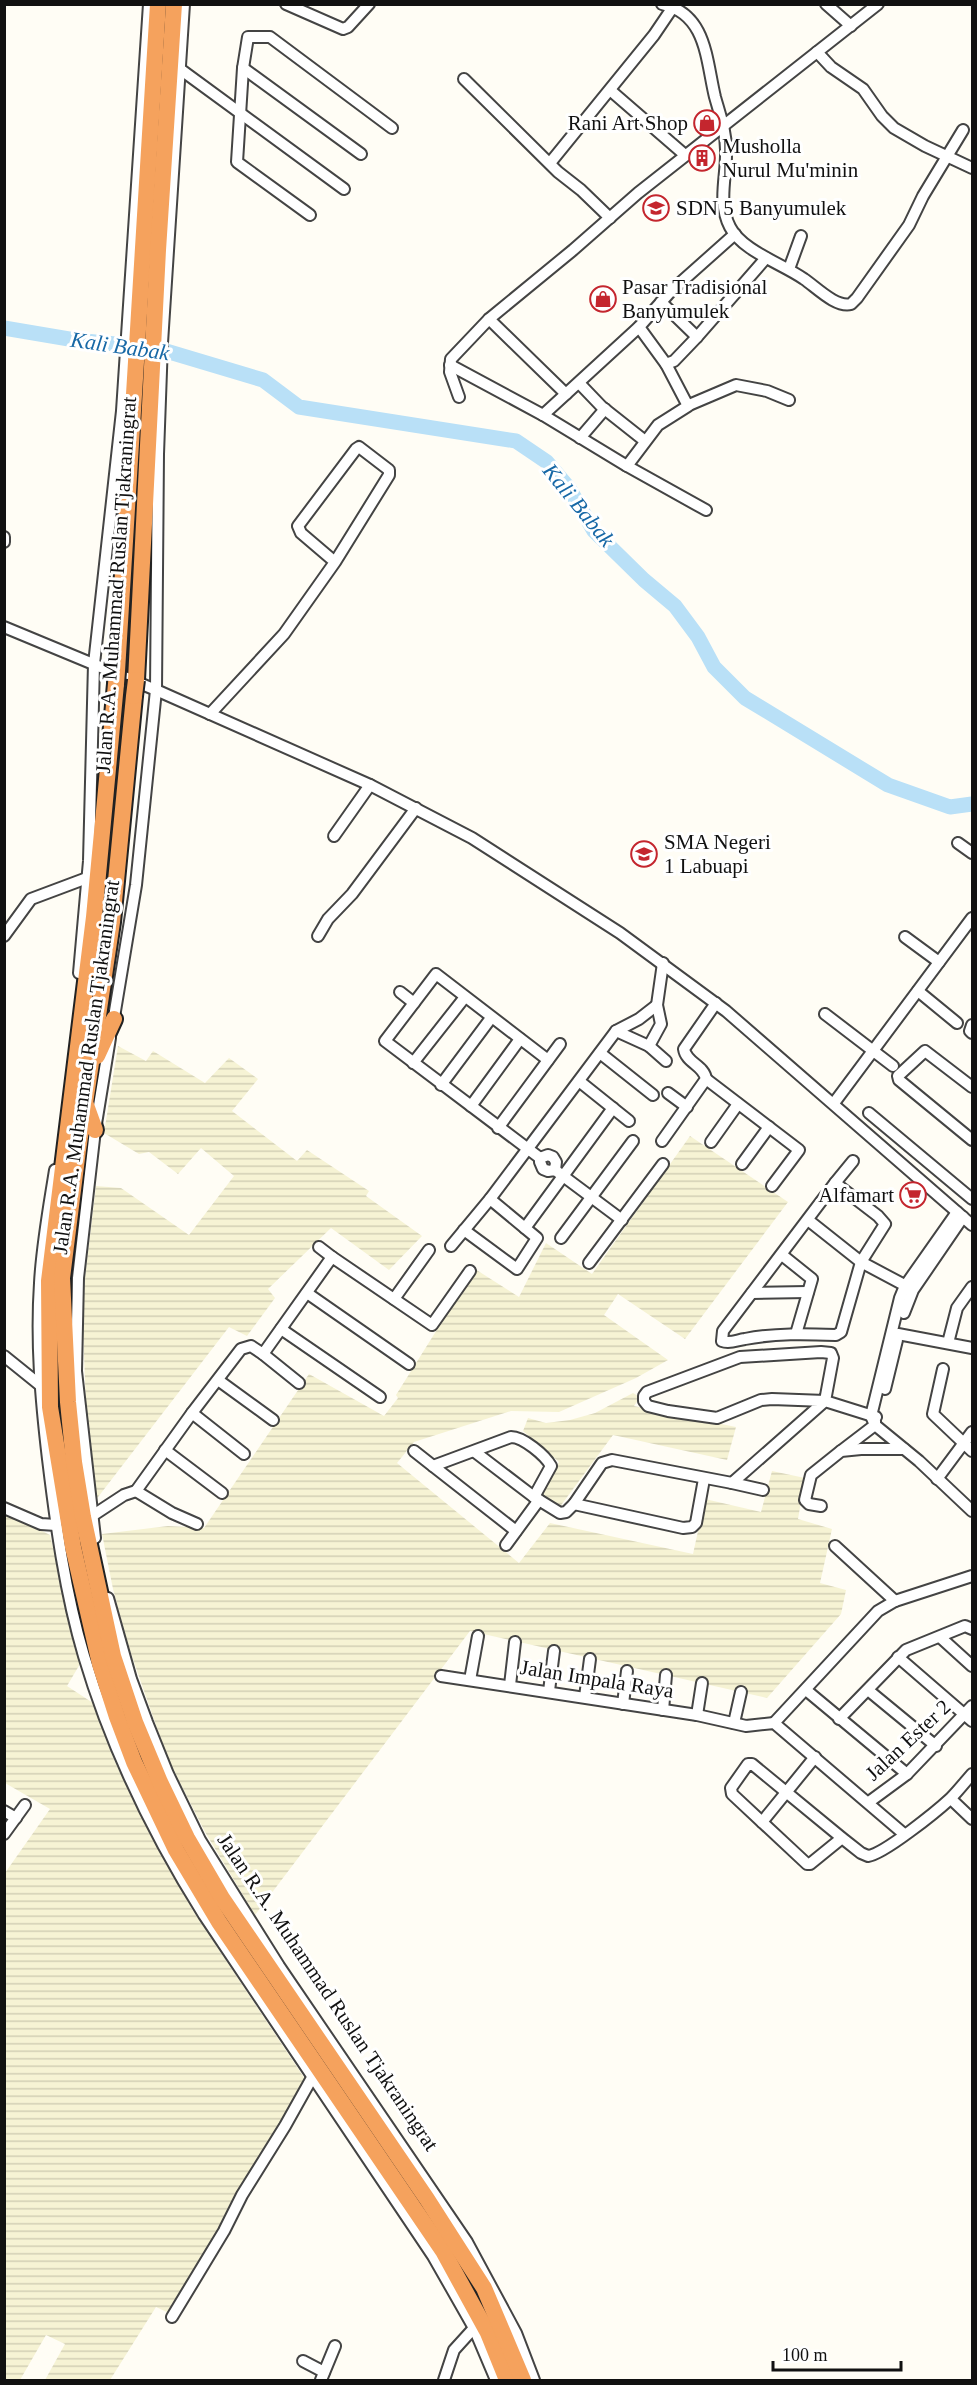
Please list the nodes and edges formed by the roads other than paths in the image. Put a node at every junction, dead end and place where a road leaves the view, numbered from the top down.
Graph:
1 (149, 4) edge
2 (158, 4) edge
3 (174, 4) edge
4 (184, 4) edge
5 (286, 4) edge
6 (369, 4) edge
7 (662, 4) edge
8 (826, 4) edge
9 (878, 4) edge
10 (675, 6) edge
11 (851, 26) junction
12 (817, 52) junction
13 (243, 68) junction
14 (180, 69) junction
15 (464, 79) dead end
16 (610, 90) junction
17 (242, 114) junction
18 (723, 125) junction
19 (392, 128) dead end
20 (963, 130) dead end
21 (361, 154) dead end
22 (685, 155) junction
23 (945, 156) junction
24 (550, 163) junction
25 (972, 168) edge
26 (344, 189) dead end
27 (141, 203) junction
28 (310, 215) dead end
29 (610, 218) junction
30 (735, 234) junction
31 (801, 236) dead end
32 (150, 250) junction
33 (766, 258) junction
34 (789, 269) junction
35 (661, 302) junction
36 (489, 319) junction
37 (639, 327) junction
38 (697, 337) junction
39 (666, 364) junction
40 (450, 365) junction
41 (579, 383) junction
42 (566, 394) junction
43 (459, 397) dead end
44 (789, 400) dead end
45 (689, 405) junction
46 (142, 409) junction
47 (605, 410) junction
48 (543, 415) junction
49 (579, 438) junction
50 (645, 441) junction
51 (627, 466) junction
52 (706, 510) dead end
53 (4, 537) edge
54 (4, 542) edge
55 (334, 562) junction
56 (4, 627) edge
57 (94, 664) junction
58 (156, 690) junction
59 (210, 714) junction
60 (370, 785) junction
61 (416, 808) junction
62 (334, 836) dead end
63 (958, 843) dead end
64 (972, 853) edge
65 (87, 878) junction
66 (972, 918) edge
67 (4, 936) edge
68 (318, 936) dead end
69 (905, 937) dead end
70 (939, 962) junction
71 (663, 963) junction
72 (918, 991) junction
73 (400, 992) dead end
74 (465, 997) junction
75 (414, 1003) junction
76 (716, 1003) junction
77 (657, 1005) junction
78 (825, 1014) dead end
79 (491, 1018) junction
80 (114, 1019) junction
81 (957, 1023) dead end
82 (616, 1031) junction
83 (520, 1039) junction
84 (73, 1044) junction
85 (560, 1044) dead end
86 (649, 1046) junction
87 (873, 1051) junction
88 (600, 1053) junction
89 (548, 1060) junction
90 (666, 1061) dead end
91 (413, 1063) junction
92 (894, 1066) dead end
93 (82, 1072) junction
94 (706, 1079) junction
95 (579, 1081) junction
96 (441, 1085) junction
97 (972, 1087) edge
98 (668, 1093) dead end
99 (653, 1095) dead end
100 (834, 1103) junction
101 (85, 1104) junction
102 (738, 1104) junction
103 (471, 1106) junction
104 (687, 1107) junction
105 (613, 1108) junction
106 (869, 1113) dead end
107 (71, 1119) junction
108 (629, 1121) dead end
109 (769, 1127) junction
110 (498, 1128) junction
111 (95, 1130) junction
112 (972, 1140) edge
113 (633, 1141) dead end
114 (662, 1141) dead end
115 (711, 1142) dead end
116 (60, 1144) junction
117 (528, 1149) junction
118 (853, 1161) dead end
119 (663, 1164) dead end
120 (742, 1164) dead end
121 (559, 1172) junction
122 (835, 1183) junction
123 (772, 1185) dead end
124 (591, 1197) junction
125 (490, 1199) junction
126 (972, 1199) edge
127 (960, 1215) junction
128 (622, 1220) junction
129 (808, 1220) junction
130 (972, 1225) edge
131 (525, 1228) junction
132 (464, 1230) junction
133 (561, 1238) dead end
134 (451, 1246) dead end
135 (319, 1247) dead end
136 (429, 1250) dead end
137 (782, 1255) junction
138 (332, 1257) junction
139 (861, 1262) junction
140 (589, 1263) dead end
141 (470, 1271) dead end
142 (972, 1287) edge
143 (909, 1288) junction
144 (808, 1292) junction
145 (307, 1293) junction
146 (752, 1293) junction
147 (394, 1299) junction
148 (281, 1329) junction
149 (796, 1334) junction
150 (898, 1334) junction
151 (948, 1342) junction
152 (972, 1348) edge
153 (263, 1354) junction
154 (4, 1356) edge
155 (890, 1359) junction
156 (409, 1364) dead end
157 (944, 1369) dead end
158 (218, 1380) junction
159 (299, 1383) dead end
160 (40, 1385) junction
161 (380, 1397) dead end
162 (825, 1401) junction
163 (192, 1413) junction
164 (874, 1419) junction
165 (273, 1420) dead end
166 (972, 1432) edge
167 (968, 1447) edge
168 (904, 1449) junction
169 (165, 1450) junction
170 (414, 1451) dead end
171 (841, 1451) junction
172 (475, 1452) junction
173 (244, 1454) dead end
174 (433, 1466) junction
175 (704, 1479) junction
176 (936, 1479) junction
177 (732, 1483) junction
178 (763, 1490) dead end
179 (136, 1491) junction
180 (222, 1493) dead end
181 (536, 1498) junction
182 (574, 1504) junction
183 (821, 1506) dead end
184 (4, 1508) edge
185 (972, 1511) edge
186 (92, 1516) junction
187 (197, 1524) dead end
188 (56, 1525) junction
189 (516, 1531) junction
190 (506, 1545) dead end
191 (835, 1546) dead end
192 (972, 1576) edge
193 (895, 1601) junction
194 (972, 1629) edge
195 (478, 1636) dead end
196 (940, 1637) junction
197 (515, 1642) dead end
198 (554, 1651) dead end
199 (898, 1658) junction
200 (590, 1659) dead end
201 (972, 1666) edge
202 (627, 1671) dead end
203 (666, 1675) dead end
204 (441, 1676) dead end
205 (470, 1680) junction
206 (702, 1683) dead end
207 (510, 1685) junction
208 (806, 1690) junction
209 (868, 1690) junction
210 (549, 1692) junction
211 (741, 1692) dead end
212 (585, 1697) junction
213 (623, 1704) junction
214 (972, 1706) edge
215 (663, 1710) junction
216 (697, 1715) junction
217 (969, 1718) edge
218 (839, 1719) junction
219 (774, 1723) junction
220 (740, 1724) junction
221 (936, 1746) junction
222 (815, 1757) junction
223 (907, 1774) junction
224 (972, 1774) edge
225 (786, 1791) junction
226 (951, 1798) junction
227 (869, 1802) junction
228 (25, 1805) dead end
229 (4, 1811) edge
230 (16, 1818) junction
231 (972, 1819) edge
232 (762, 1822) junction
233 (4, 1834) edge
234 (904, 1834) junction
235 (842, 1838) junction
236 (313, 2076) junction
237 (172, 2317) dead end
238 (474, 2328) junction
239 (335, 2346) dead end
240 (303, 2361) dead end
241 (322, 2376) edge
242 (444, 2380) edge
243 (496, 2380) edge
244 (507, 2380) edge
245 (523, 2380) edge
246 (534, 2380) edge

1 - 27 street, Jalan R.A. Muhammad Ruslan Tjakraningrat
2 - 27 highway, Jalan R.A. Muhammad Ruslan Tjakraningrat
3 - 32 highway, Jalan R.A. Muhammad Ruslan Tjakraningrat
4 - 14 street, Jalan R.A. Muhammad Ruslan Tjakraningrat
5 - 6 street
7 - 10 street
8 - 11 street
9 - 11 street
10 - 16 street
10 - 18 street
11 - 12 street
12 - 18 street
12 - 23 street
13 - 17 street
13 - 19 street
13 - 21 street
14 - 17 street
14 - 32 street, Jalan R.A. Muhammad Ruslan Tjakraningrat
15 - 24 street
16 - 22 street
16 - 24 street
17 - 26 street
17 - 28 street
18 - 22 street
18 - 30 street
20 - 23 street
22 - 29 street
23 - 25 street
23 - 34 street
24 - 29 street
27 - 32 highway, Jalan R.A. Muhammad Ruslan Tjakraningrat
29 - 36 street
30 - 33 street
30 - 35 street
31 - 34 street
32 - 46 highway, Jalan R.A. Muhammad Ruslan Tjakraningrat
32 - 46 street, Jalan R.A. Muhammad Ruslan Tjakraningrat
33 - 34 street
33 - 38 street
35 - 37 street
35 - 38 street
36 - 40 street
36 - 42 street
37 - 39 street
37 - 41 street
38 - 39 street
39 - 45 street
40 - 43 street
40 - 48 street
41 - 42 street
41 - 47 street
42 - 48 street
44 - 45 street
45 - 50 street
46 - 57 street, Jalan R.A. Muhammad Ruslan Tjakraningrat
46 - 58 street, Jalan R.A. Muhammad Ruslan Tjakraningrat
46 - 93 highway, Jalan R.A. Muhammad Ruslan Tjakraningrat
46 - 93 highway, Jalan R.A. Muhammad Ruslan Tjakraningrat
47 - 49 street
47 - 50 street
48 - 49 street
49 - 51 street
50 - 51 street
51 - 52 street
53 - 54 street
55 - 55 street
55 - 59 street
56 - 57 street
57 - 58 street
57 - 65 street, Jalan R.A. Muhammad Ruslan Tjakraningrat
58 - 59 street
58 - 80 street, Jalan R.A. Muhammad Ruslan Tjakraningrat
59 - 60 street
60 - 61 street
60 - 62 street
61 - 68 street
61 - 71 street
63 - 64 street
65 - 67 street
65 - 84 street, Jalan R.A. Muhammad Ruslan Tjakraningrat
66 - 70 street
69 - 70 street
70 - 72 street
71 - 76 street
71 - 77 street
72 - 81 street
72 - 87 street
73 - 75 street
74 - 75 street
74 - 79 street
74 - 91 street
75 - 91 street
76 - 94 street
76 - 100 street
77 - 82 street
77 - 86 street
78 - 87 street
79 - 83 street
79 - 96 street
80 - 93 highway
80 - 111 street, Jalan R.A. Muhammad Ruslan Tjakraningrat
82 - 86 street
82 - 88 street
83 - 89 street
83 - 103 street
84 - 93 highway
84 - 116 street, Jalan R.A. Muhammad Ruslan Tjakraningrat
85 - 89 street
86 - 90 street
87 - 92 street
87 - 100 street
88 - 95 street
88 - 99 street
89 - 110 street
91 - 96 street
93 - 101 highway, Jalan R.A. Muhammad Ruslan Tjakraningrat
93 - 107 highway, Jalan R.A. Muhammad Ruslan Tjakraningrat
94 - 102 street
94 - 104 street
95 - 105 street
95 - 117 street
96 - 103 street
97 - 112 street
98 - 104 street
100 - 127 street
101 - 111 highway
101 - 245 highway, Jalan R.A. Muhammad Ruslan Tjakraningrat
102 - 109 street
102 - 115 street
103 - 110 street
104 - 114 street
105 - 108 street
105 - 121 street
106 - 126 street
107 - 116 highway
107 - 244 highway, Jalan R.A. Muhammad Ruslan Tjakraningrat
109 - 120 street
109 - 123 street
110 - 117 street
111 - 186 street, Jalan R.A. Muhammad Ruslan Tjakraningrat
113 - 124 street
116 - 160 street, Jalan R.A. Muhammad Ruslan Tjakraningrat
117 - 121 street
117 - 125 street
118 - 122 street
119 - 128 street
121 - 124 street
121 - 131 street
122 - 129 street
122 - 139 street
124 - 128 street
124 - 133 street
125 - 131 street
125 - 132 street
127 - 130 street
127 - 143 street
128 - 140 street
129 - 137 street
129 - 139 street
131 - 132 street
132 - 134 street
135 - 138 street
136 - 147 street
137 - 144 street
137 - 146 street
138 - 145 street
138 - 147 street
139 - 143 street
139 - 149 street
141 - 147 street
142 - 151 street
143 - 150 street
143 - 155 street
144 - 146 street
144 - 149 street
145 - 148 street
145 - 156 street
146 - 149 street
148 - 153 street
148 - 161 street
150 - 151 street
150 - 155 street
151 - 152 street
153 - 158 street
153 - 159 street
154 - 160 street
155 - 164 street
157 - 167 street
158 - 163 street
158 - 165 street
160 - 188 street, Jalan R.A. Muhammad Ruslan Tjakraningrat
162 - 162 street
162 - 164 street
162 - 177 street
163 - 169 street
163 - 173 street
164 - 168 street
164 - 171 street
166 - 167 street
167 - 176 street
168 - 171 street
168 - 176 street
169 - 179 street
169 - 180 street
170 - 174 street
171 - 183 street
172 - 174 street
172 - 181 street
172 - 181 street
174 - 189 street
175 - 177 street
175 - 182 street
175 - 182 street
176 - 185 street
177 - 178 street
179 - 186 street
179 - 187 street
181 - 182 street
181 - 189 street
184 - 188 street
186 - 246 street, Jalan R.A. Muhammad Ruslan Tjakraningrat
188 - 236 street, Jalan R.A. Muhammad Ruslan Tjakraningrat
189 - 190 street
191 - 193 street
192 - 193 street
193 - 208 street
194 - 196 street
195 - 205 street
196 - 199 street
196 - 201 street
197 - 207 street
198 - 210 street
199 - 209 street
199 - 217 street
200 - 212 street
202 - 213 street
203 - 215 street
204 - 205 street, Jalan Impala Raya
205 - 207 street, Jalan Impala Raya
206 - 216 street
207 - 210 street, Jalan Impala Raya
208 - 218 street
208 - 219 street
209 - 218 street
209 - 221 street
210 - 212 street, Jalan Impala Raya
211 - 220 street
212 - 213 street, Jalan Impala Raya
213 - 215 street, Jalan Impala Raya
214 - 217 street, Jalan Ester 2
215 - 216 street, Jalan Impala Raya
216 - 220 street, Jalan Impala Raya
217 - 221 street, Jalan Ester 2
218 - 223 street
219 - 220 street, Jalan Impala Raya
219 - 222 street
221 - 223 street, Jalan Ester 2
222 - 225 street
222 - 227 street
223 - 227 street, Jalan Ester 2
224 - 226 street
225 - 232 street
225 - 232 street
225 - 235 street
226 - 231 street
226 - 234 street
227 - 234 street
228 - 230 street
229 - 230 street
230 - 233 street
232 - 235 street
234 - 235 street
236 - 237 street
236 - 238 street, Jalan R.A. Muhammad Ruslan Tjakraningrat
238 - 242 street
238 - 243 street, Jalan R.A. Muhammad Ruslan Tjakraningrat
239 - 241 street
240 - 241 street

